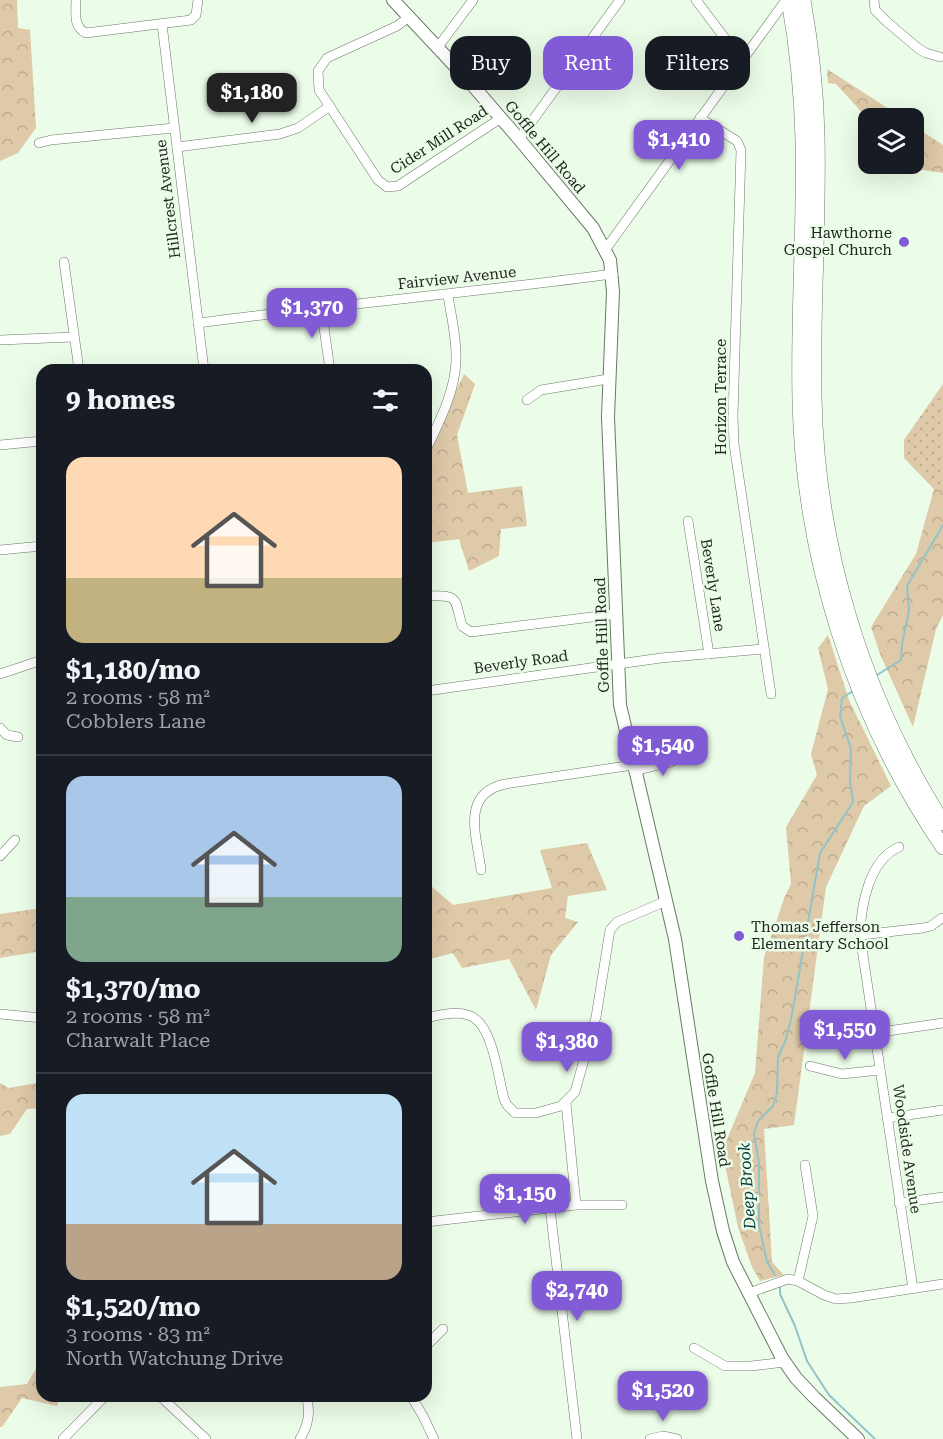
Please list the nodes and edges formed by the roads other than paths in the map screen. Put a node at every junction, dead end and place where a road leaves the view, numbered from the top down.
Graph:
1 (76, 0) edge
2 (198, 0) edge
3 (393, 0) edge
4 (473, 0) edge
5 (620, 0) edge
6 (696, 0) edge
7 (803, 0) edge
8 (874, 0) edge
9 (785, 3) edge
10 (409, 17) junction
11 (162, 24) junction
12 (723, 36) edge
13 (438, 47) junction
14 (750, 50) edge
15 (940, 57) dead end
16 (721, 90) edge
17 (330, 106) junction
18 (501, 118) junction
19 (700, 118) junction
20 (174, 128) junction
21 (519, 139) junction
22 (39, 143) dead end
23 (177, 147) junction
24 (605, 250) junction
25 (64, 262) dead end
26 (613, 274) junction
27 (448, 295) junction
28 (321, 307) junction
29 (198, 323) junction
30 (74, 337) junction
31 (0, 340) edge
32 (78, 364) edge
33 (203, 364) edge
34 (328, 364) edge
35 (608, 379) junction
36 (527, 400) dead end
37 (432, 435) edge
38 (36, 442) edge
39 (0, 445) edge
40 (687, 520) dead end
41 (36, 547) edge
42 (0, 550) edge
43 (432, 596) edge
44 (616, 614) junction
45 (764, 648) junction
46 (709, 654) junction
47 (36, 662) edge
48 (618, 664) junction
49 (0, 674) edge
50 (432, 690) edge
51 (771, 694) dead end
52 (0, 728) edge
53 (18, 737) dead end
54 (683, 756) dead end
55 (633, 768) junction
56 (943, 823) edge
57 (15, 840) dead end
58 (899, 847) dead end
59 (943, 847) edge
60 (0, 856) edge
61 (481, 870) dead end
62 (666, 901) junction
63 (942, 918) edge
64 (860, 935) junction
65 (0, 1014) edge
66 (36, 1017) edge
67 (432, 1017) edge
68 (943, 1023) edge
69 (874, 1033) junction
70 (810, 1066) dead end
71 (880, 1070) junction
72 (566, 1103) junction
73 (943, 1110) edge
74 (887, 1118) junction
75 (805, 1165) dead end
76 (943, 1197) edge
77 (899, 1203) junction
78 (576, 1205) junction
79 (622, 1205) dead end
80 (550, 1208) junction
81 (432, 1221) edge
82 (798, 1281) junction
83 (943, 1284) edge
84 (913, 1289) junction
85 (749, 1293) junction
86 (443, 1329) dead end
87 (432, 1340) edge
88 (694, 1348) dead end
89 (785, 1362) junction
90 (99, 1402) edge
91 (166, 1402) edge
92 (308, 1402) edge
93 (415, 1402) edge
94 (199, 1437) edge
95 (63, 1439) edge
96 (300, 1439) edge
97 (434, 1439) edge
98 (577, 1439) edge
99 (650, 1439) edge
100 (677, 1439) edge
101 (858, 1439) edge

1 - 11 street
2 - 11 street
3 - 10 main road, Goffle Hill Road
4 - 13 street
5 - 21 street
6 - 12 street
7 - 56 highway
8 - 15 street
9 - 14 street
9 - 59 highway
10 - 13 main road, Goffle Hill Road
10 - 17 street, Cider Mill Road
11 - 20 street, Hillcrest Avenue
13 - 18 main road, Goffle Hill Road
16 - 19 street
17 - 18 street, Cider Mill Road
17 - 23 street
18 - 21 main road, Goffle Hill Road
19 - 24 street
19 - 45 street, Horizon Terrace
20 - 22 street
20 - 23 street, Hillcrest Avenue
21 - 24 main road, Goffle Hill Road
23 - 29 street, Hillcrest Avenue
24 - 26 main road, Goffle Hill Road
25 - 30 street
26 - 27 street, Fairview Avenue
26 - 35 main road, Goffle Hill Road
27 - 28 street, Fairview Avenue
27 - 37 street
28 - 29 street, Fairview Avenue
28 - 34 street
29 - 33 street, Hillcrest Avenue
30 - 31 street
30 - 32 street
35 - 36 street
35 - 44 main road, Goffle Hill Road
38 - 39 street
40 - 46 street, Beverly Lane
41 - 42 street
43 - 44 street
44 - 48 main road, Goffle Hill Road
45 - 46 street, Beverly Road
45 - 51 street, Horizon Terrace
46 - 48 street, Beverly Road
47 - 49 street
48 - 50 street, Beverly Road
48 - 55 main road, Goffle Hill Road
52 - 53 street
54 - 55 street
55 - 61 street
55 - 62 main road, Goffle Hill Road
57 - 60 street
58 - 64 street, Woodside Avenue
62 - 72 street
62 - 85 main road, Goffle Hill Road
63 - 64 street
64 - 69 street, Woodside Avenue
65 - 66 street
67 - 72 street
68 - 69 street
69 - 71 street, Woodside Avenue
70 - 71 street
71 - 74 street, Woodside Avenue
72 - 78 street
73 - 74 street
74 - 77 street, Woodside Avenue
75 - 82 street
76 - 77 street
77 - 84 street, Woodside Avenue
78 - 79 street
78 - 80 street
80 - 81 street
80 - 98 street
82 - 84 street
82 - 85 street
83 - 84 street
85 - 89 main road, Goffle Hill Road
86 - 87 street
88 - 89 street
89 - 101 main road, Goffle Hill Road
90 - 95 street
91 - 94 street
92 - 96 street
93 - 97 street
99 - 100 street

